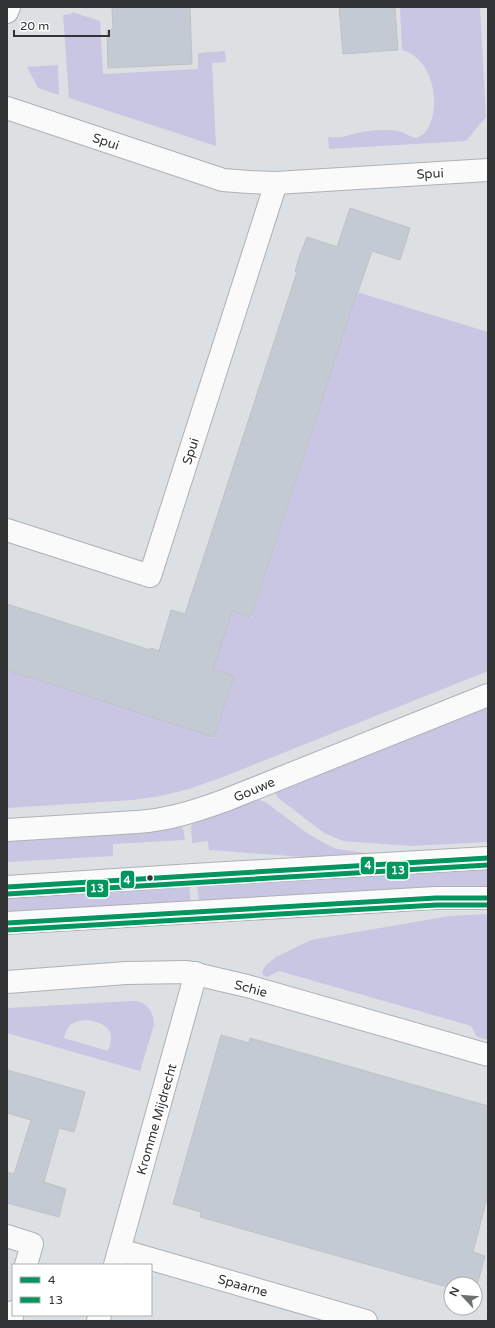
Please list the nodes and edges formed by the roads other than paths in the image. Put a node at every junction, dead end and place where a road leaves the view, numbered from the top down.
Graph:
1 (9, 7) edge
2 (7, 12) edge
3 (7, 108) edge
4 (488, 170) edge
5 (276, 183) junction
6 (7, 530) edge
7 (488, 695) edge
8 (7, 830) edge
9 (488, 858) edge
10 (7, 887) edge
11 (488, 898) edge
12 (7, 924) edge
13 (196, 973) junction
14 (7, 982) edge
15 (488, 1055) edge
16 (7, 1236) edge
17 (117, 1258) edge
18 (26, 1264) edge
19 (141, 1264) edge
20 (152, 1267) edge
21 (366, 1321) edge

1 - 2 street
3 - 5 street, Spui
4 - 5 street, Spui
5 - 6 street, Spui
7 - 8 street, Gouwe
9 - 10 street
11 - 12 street
13 - 14 street, Schie
13 - 15 street, Schie
13 - 17 street, Kromme Mijdrecht
16 - 18 street
17 - 19 street, Spaarne
20 - 21 street, Spaarne

